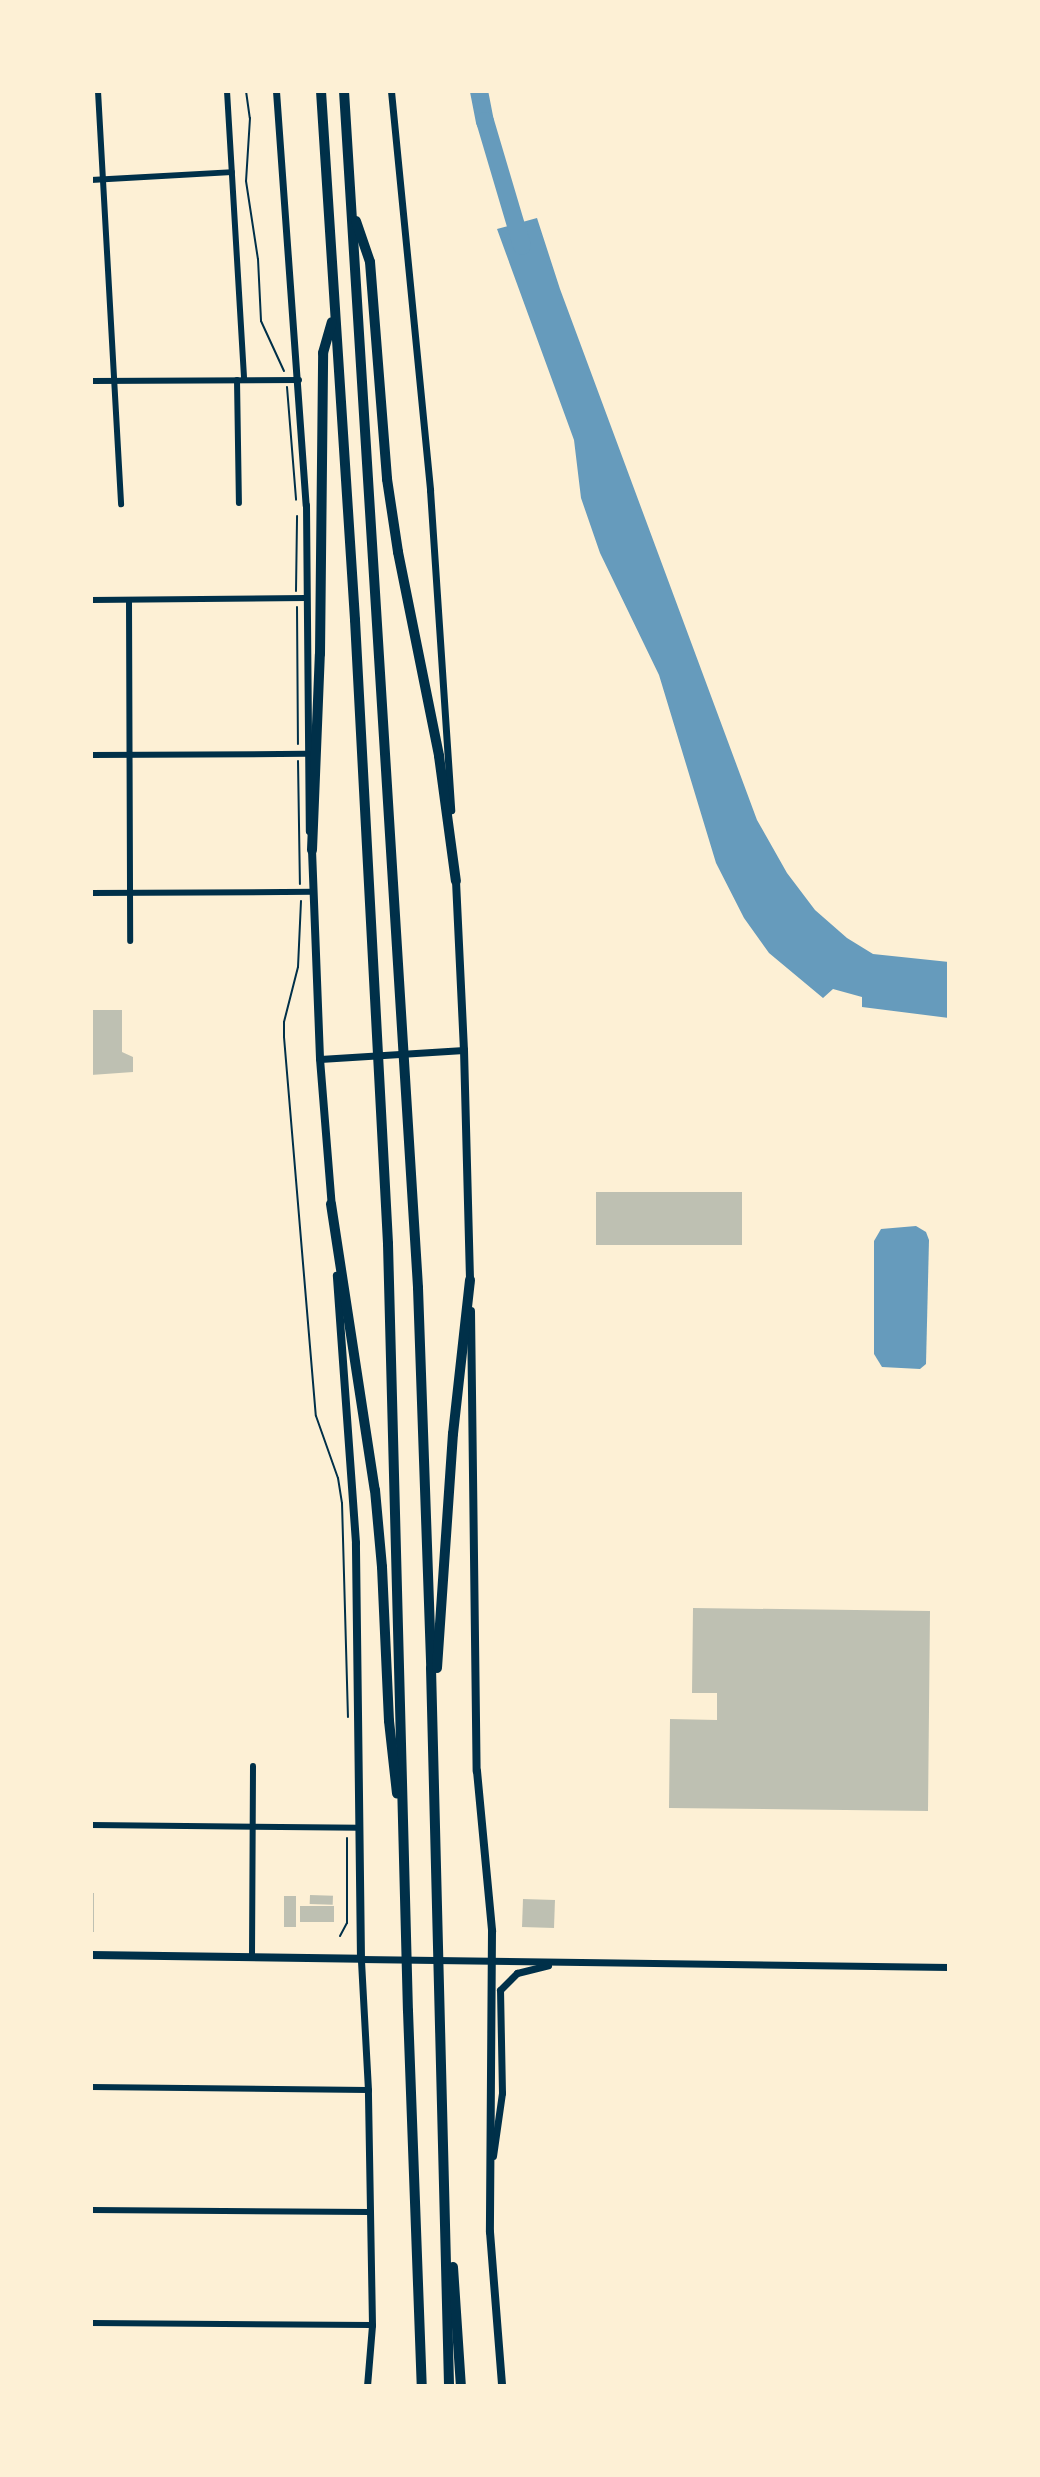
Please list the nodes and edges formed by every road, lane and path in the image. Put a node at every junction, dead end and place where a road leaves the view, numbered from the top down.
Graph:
1 (99, 91) edge
2 (227, 91) edge
3 (246, 91) edge
4 (276, 91) edge
5 (321, 91) edge
6 (344, 91) edge
7 (391, 91) edge
8 (232, 172) junction
9 (91, 180) edge
10 (103, 180) junction
11 (352, 209) junction
12 (334, 316) junction
13 (241, 380) junction
14 (286, 380) junction
15 (299, 380) junction
16 (91, 381) edge
17 (114, 381) junction
18 (239, 503) dead end
19 (121, 504) dead end
20 (297, 598) junction
21 (306, 598) junction
22 (91, 600) edge
23 (129, 600) junction
24 (302, 754) junction
25 (91, 755) edge
26 (129, 755) junction
27 (312, 850) junction
28 (456, 881) junction
29 (301, 892) junction
30 (313, 892) junction
31 (91, 893) edge
32 (130, 893) junction
33 (130, 941) dead end
34 (464, 1050) junction
35 (320, 1059) junction
36 (331, 1204) junction
37 (470, 1280) junction
38 (348, 1722) dead end
39 (433, 1724) junction
40 (253, 1766) dead end
41 (91, 1825) edge
42 (253, 1827) junction
43 (349, 1828) junction
44 (360, 1828) junction
45 (405, 1912) junction
46 (340, 1936) dead end
47 (91, 1955) edge
48 (252, 1958) junction
49 (361, 1959) junction
50 (490, 1961) junction
51 (559, 1962) junction
52 (949, 1967) edge
53 (91, 2087) edge
54 (368, 2090) junction
55 (443, 2156) junction
56 (490, 2185) junction
57 (91, 2210) edge
58 (370, 2212) junction
59 (91, 2323) edge
60 (372, 2325) junction
61 (368, 2386) edge
62 (422, 2386) edge
63 (449, 2386) edge
64 (461, 2386) edge
65 (502, 2386) edge

1 - 10 street
2 - 8 street
3 - 14 path
4 - 15 street
5 - 12 highway
6 - 11 highway
7 - 28 street
8 - 10 street
8 - 13 street
9 - 10 street
10 - 17 street
11 - 28 highway
11 - 39 highway
12 - 27 highway
12 - 45 highway
13 - 14 street
13 - 17 street
13 - 18 street
14 - 15 street
14 - 20 path
15 - 21 street
16 - 17 street
17 - 19 street
20 - 21 street
20 - 23 street
20 - 24 path
21 - 24 street
22 - 23 street
23 - 26 street
24 - 26 street
24 - 27 street
24 - 29 path
25 - 26 street
26 - 32 street
27 - 30 main road
28 - 34 main road
29 - 30 street
29 - 32 street
29 - 38 path
30 - 35 main road
31 - 32 street
32 - 33 street
34 - 35 street
34 - 37 main road
35 - 36 main road
36 - 44 main road
36 - 45 highway
37 - 39 highway
37 - 50 main road
39 - 55 highway
40 - 42 street
41 - 42 street
42 - 43 street
42 - 48 street
43 - 44 street
43 - 46 path
44 - 49 main road
45 - 62 highway
47 - 48 main road
48 - 49 main road
49 - 50 street
49 - 54 street
50 - 51 street
50 - 56 main road
51 - 52 street
51 - 56 street
53 - 54 street
54 - 58 street
55 - 63 highway
55 - 64 highway
56 - 65 main road
57 - 58 street
58 - 60 street
59 - 60 street
60 - 61 street

